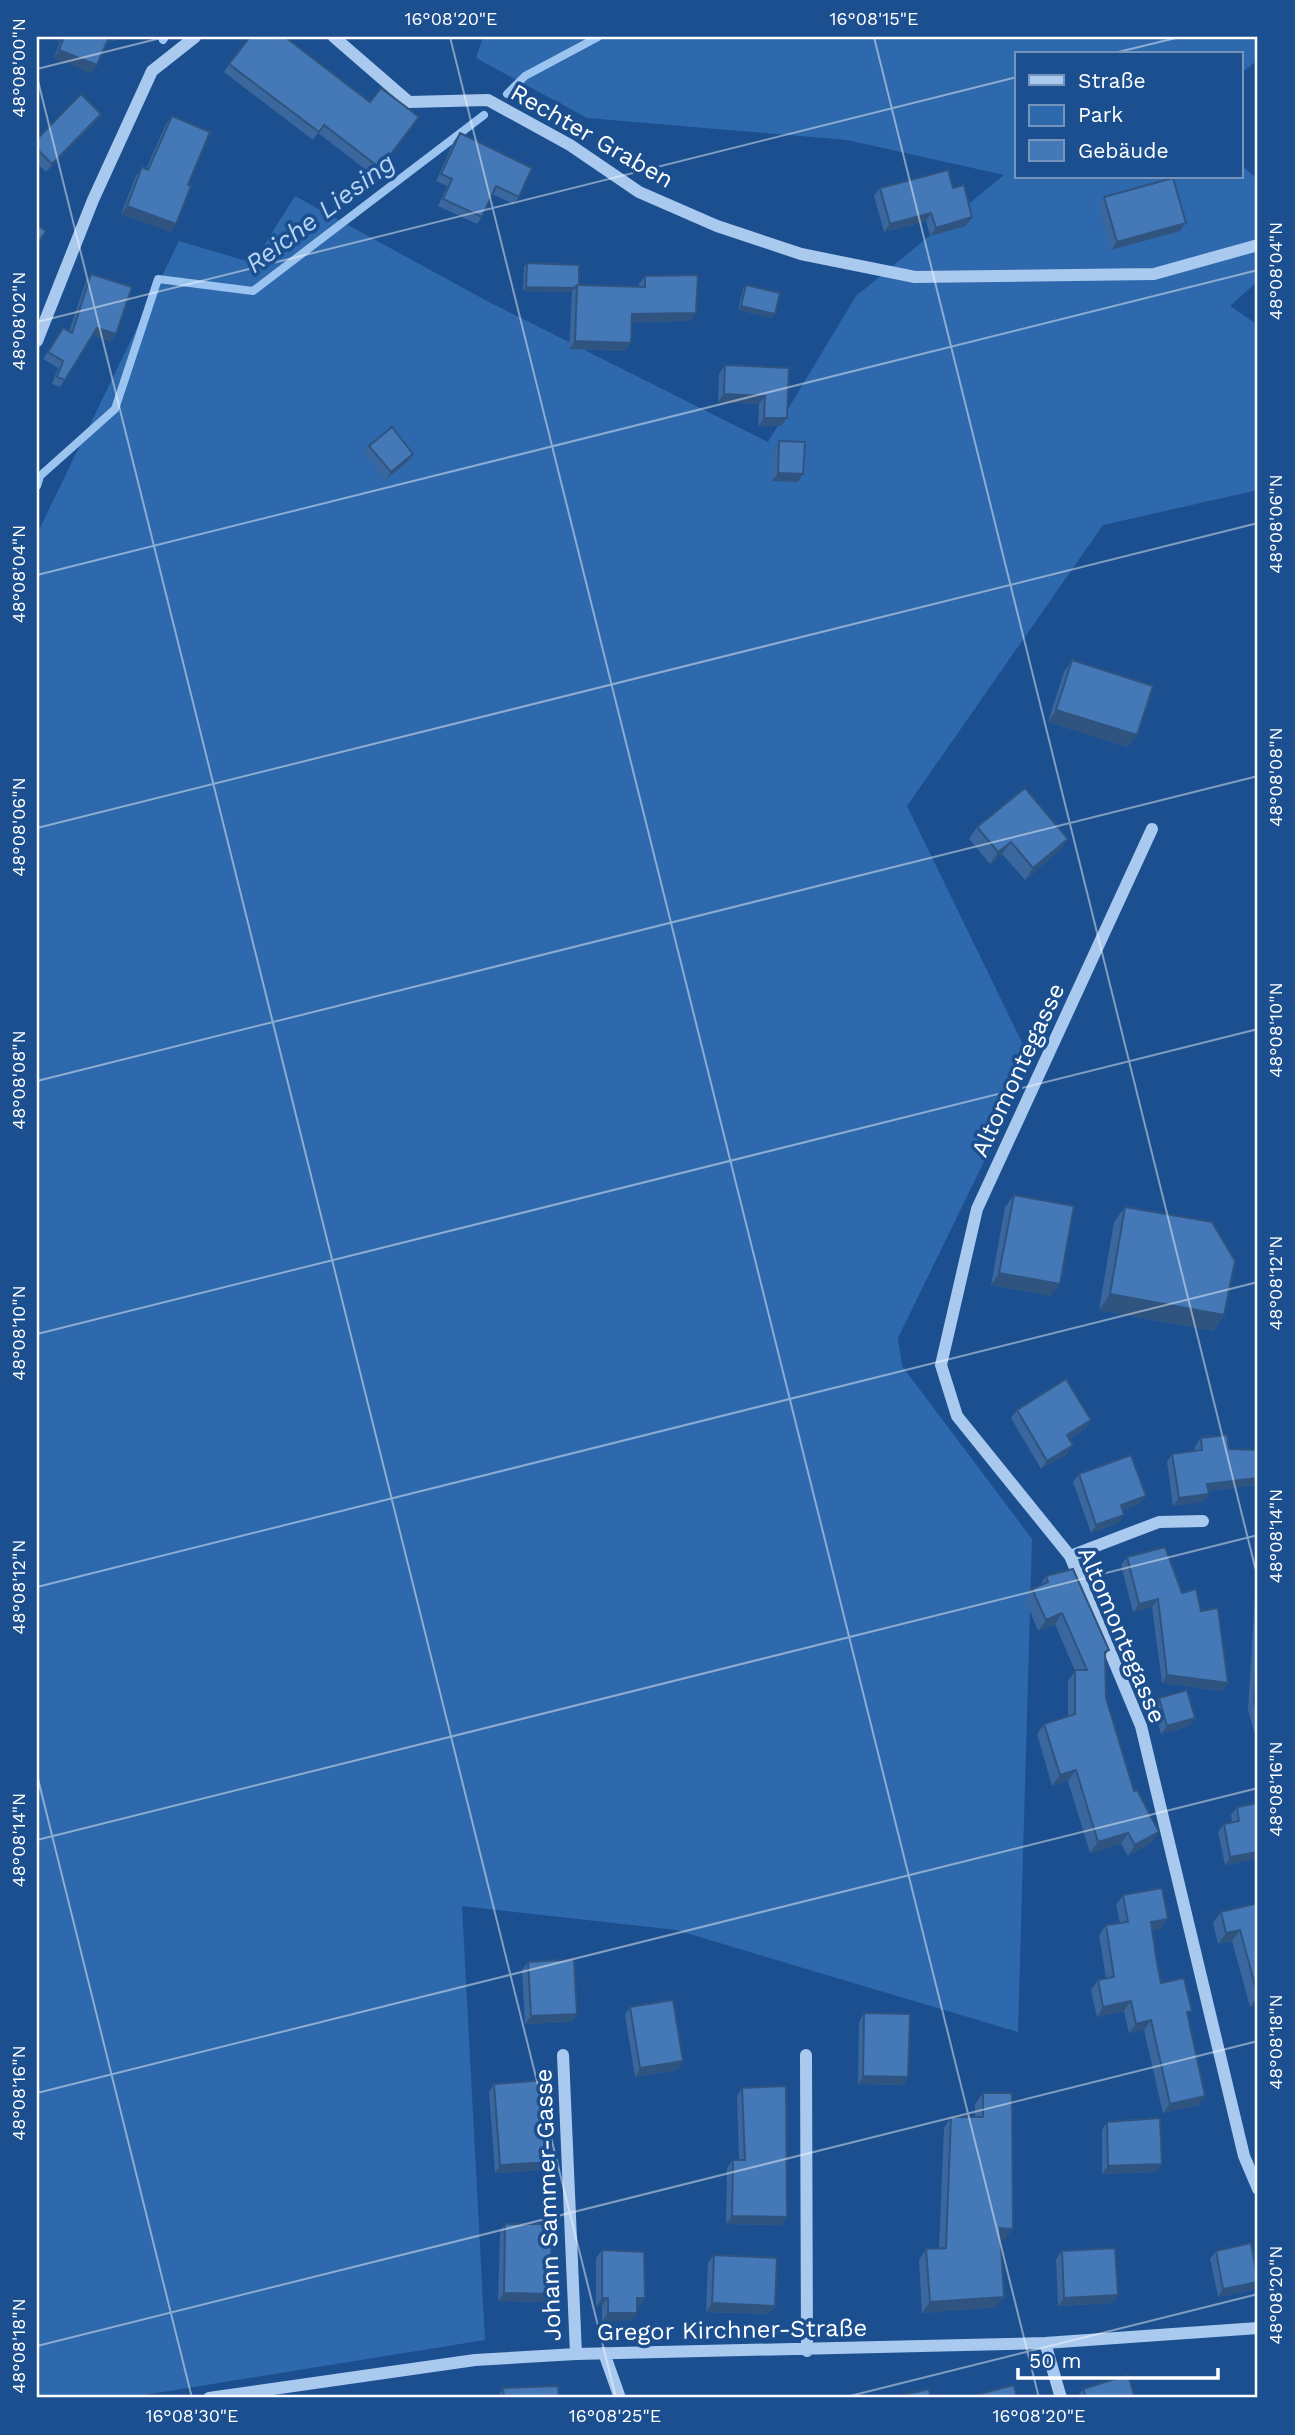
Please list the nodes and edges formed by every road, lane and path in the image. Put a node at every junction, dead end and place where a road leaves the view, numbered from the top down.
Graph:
1 (195, 37) edge
2 (334, 37) edge
3 (1258, 245) edge
4 (37, 341) edge
5 (1152, 829) dead end
6 (1203, 1521) dead end
7 (1070, 1556) junction
8 (563, 2055) dead end
9 (806, 2055) dead end
10 (1258, 2189) edge
11 (1258, 2328) edge
12 (1045, 2343) junction
13 (807, 2351) junction
14 (604, 2353) junction
15 (576, 2354) junction
16 (209, 2398) edge
17 (620, 2398) edge
18 (1061, 2398) edge

1 - 4 street
2 - 3 street, Rechter Graben
5 - 7 street, Altomontegasse
6 - 7 street
7 - 10 street, Altomontegasse
8 - 15 street, Johann Sammer-Gasse
9 - 13 street
11 - 12 street, Gregor Kirchner-Straße
12 - 13 street, Gregor Kirchner-Straße
12 - 18 street
13 - 14 street, Gregor Kirchner-Straße
14 - 15 street, Gregor Kirchner-Straße
14 - 17 street
15 - 16 street, Gregor Kirchner-Straße

